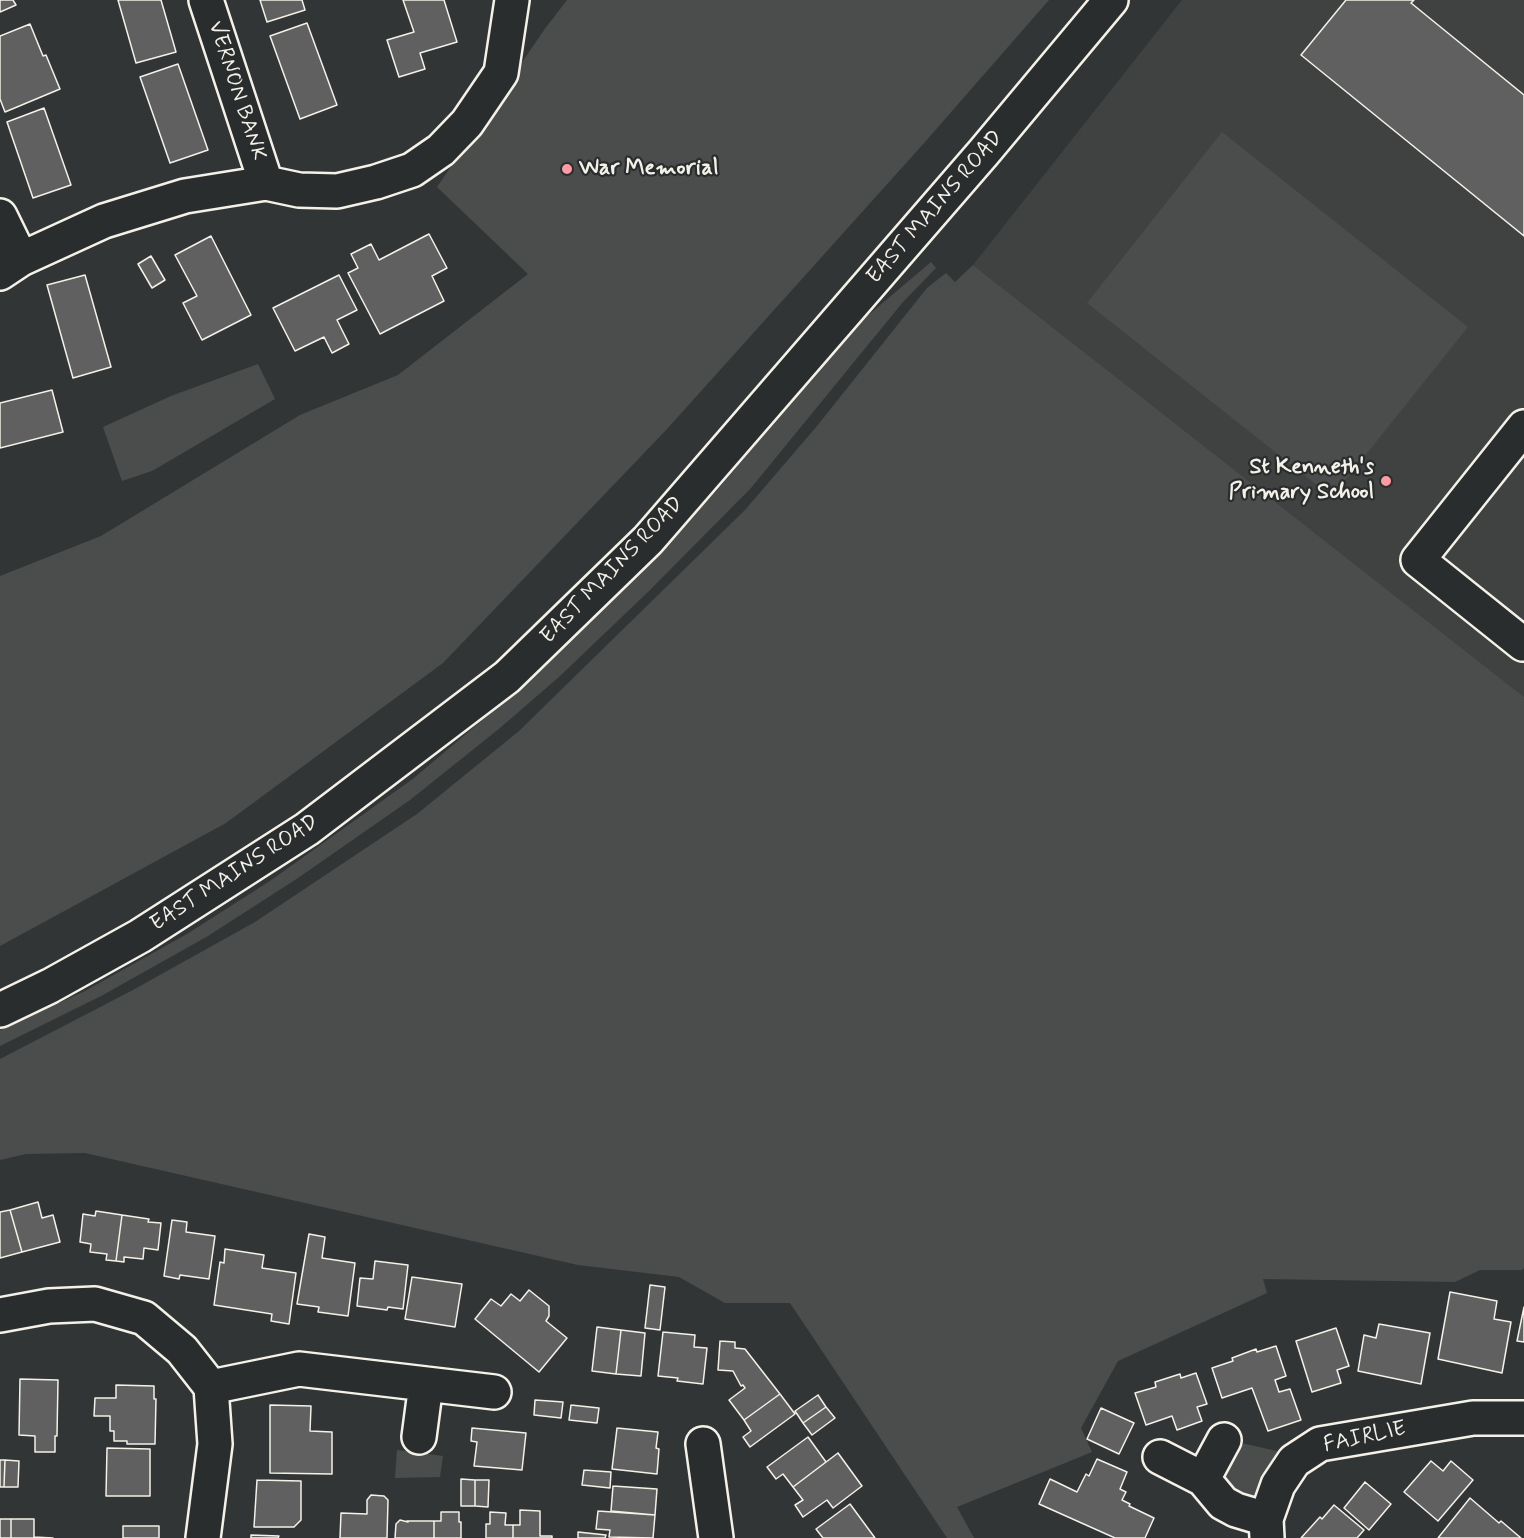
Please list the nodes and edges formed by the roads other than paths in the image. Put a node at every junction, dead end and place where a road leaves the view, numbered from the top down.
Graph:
1 (206, 0) edge
2 (512, 0) edge
3 (1111, 0) edge
4 (266, 183) junction
5 (0, 216) edge
6 (11, 266) edge
7 (1524, 427) edge
8 (1524, 643) edge
9 (0, 1010) edge
10 (0, 1315) edge
11 (426, 1384) junction
12 (212, 1387) junction
13 (494, 1392) dead end
14 (1524, 1418) edge
15 (419, 1437) dead end
16 (1224, 1440) dead end
17 (703, 1444) dead end
18 (1160, 1458) dead end
19 (1203, 1479) junction
20 (1267, 1529) edge
21 (203, 1538) edge
22 (716, 1538) edge

1 - 4 street, VERNON BANK
2 - 4 street
3 - 9 street, EAST MAINS ROAD
4 - 6 street
5 - 6 street
7 - 8 street
10 - 12 street
11 - 12 street
11 - 13 street
11 - 15 street
12 - 21 street
14 - 20 street, FAIRLIE
16 - 19 street
17 - 22 street
18 - 19 street
19 - 20 street

